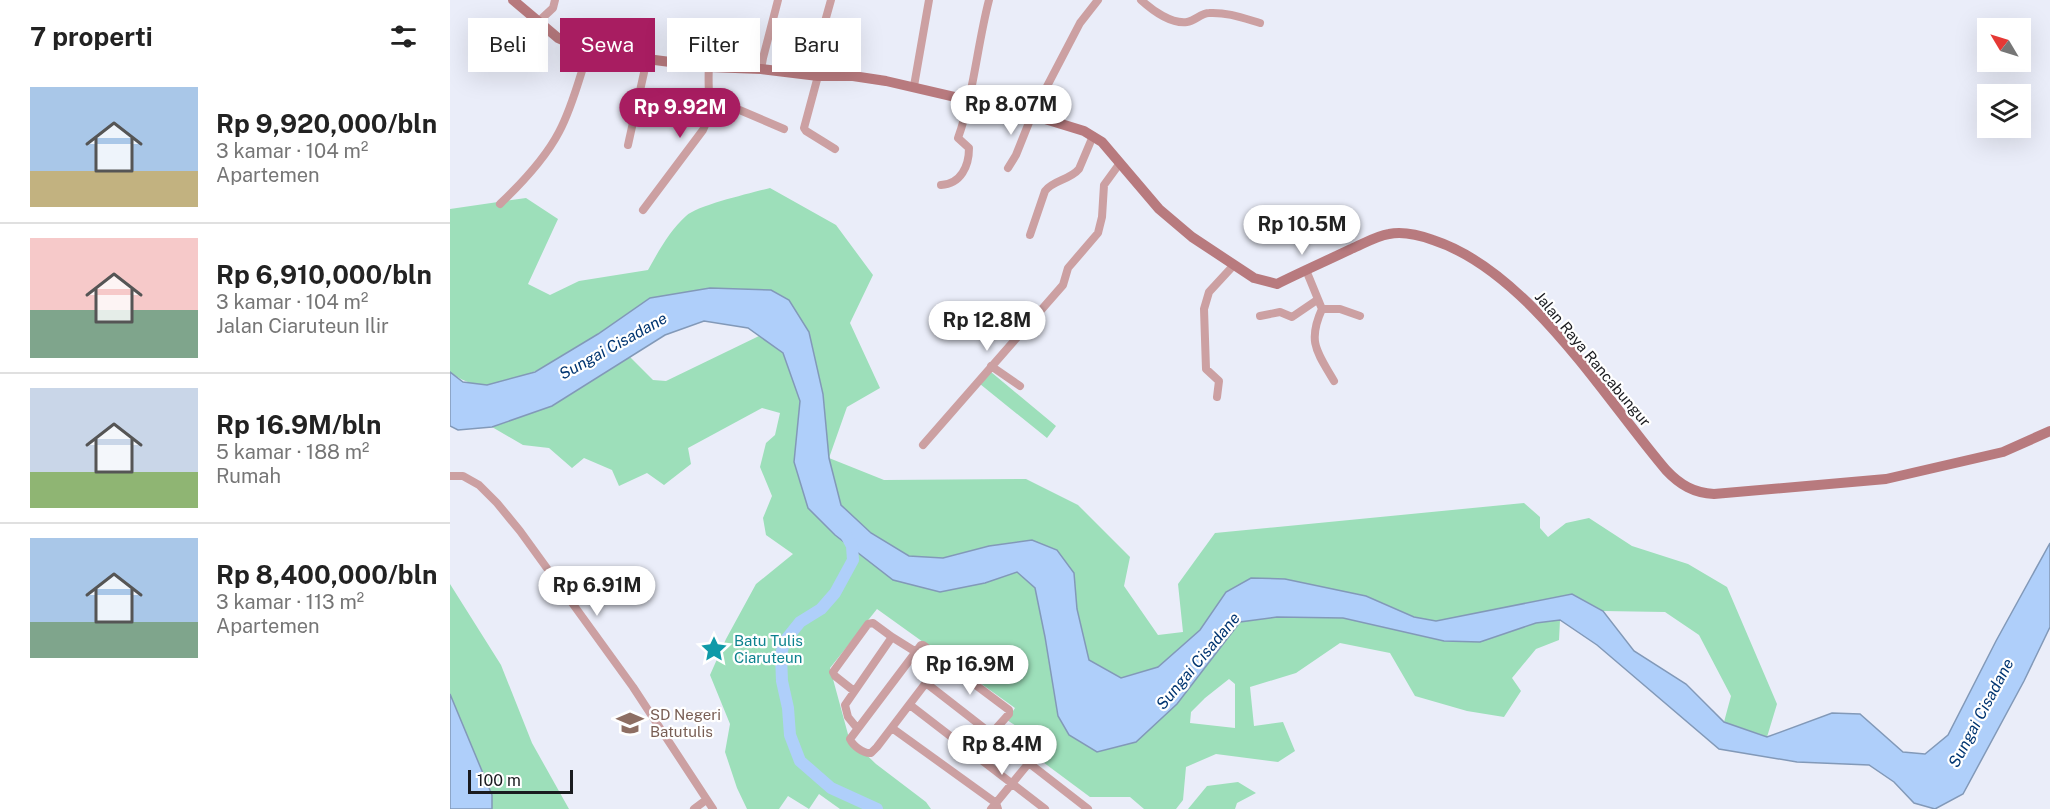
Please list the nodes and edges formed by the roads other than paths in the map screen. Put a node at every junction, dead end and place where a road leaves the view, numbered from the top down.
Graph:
1 (513, 0) edge
2 (555, 0) edge
3 (778, 0) edge
4 (831, 0) edge
5 (929, 0) edge
6 (989, 0) edge
7 (1098, 0) edge
8 (1141, 0) edge
9 (533, 18) edge
10 (543, 18) edge
11 (1260, 23) dead end
12 (548, 30) edge
13 (560, 39) edge
14 (761, 69) joint
15 (581, 72) edge
16 (644, 72) edge
17 (709, 72) edge
18 (814, 75) junction
19 (914, 86) junction
20 (709, 97) junction
21 (970, 99) junction
22 (1032, 115) junction
23 (784, 129) dead end
24 (1093, 136) junction
25 (628, 145) dead end
26 (835, 149) dead end
27 (1120, 163) junction
28 (1008, 168) dead end
29 (941, 185) dead end
30 (500, 204) dead end
31 (643, 210) dead end
32 (1030, 235) dead end
33 (1233, 266) junction
34 (1306, 270) junction
35 (1317, 300) junction
36 (1322, 309) junction
37 (1260, 316) dead end
38 (1360, 316) dead end
39 (991, 366) junction
40 (1334, 381) dead end
41 (1020, 386) dead end
42 (1217, 397) dead end
43 (2050, 431) edge
44 (923, 445) dead end
45 (450, 476) edge
46 (892, 637) junction
47 (916, 652) junction
48 (941, 659) junction
49 (926, 683) junction
50 (854, 691) junction
51 (910, 705) junction
52 (857, 728) junction
53 (892, 728) junction
54 (991, 734) junction
55 (1028, 764) junction
56 (1012, 783) junction
57 (706, 800) junction
58 (995, 807) edge
59 (694, 809) edge
60 (713, 809) edge
61 (1045, 809) edge
62 (1088, 809) edge

1 - 9 main road, Jalan Raya Rancabungur
2 - 10 street
3 - 14 street
4 - 18 street
5 - 19 street
6 - 21 street
7 - 22 street
8 - 11 street
12 - 13 main road, Jalan Raya Rancabungur
14 - 18 main road, Jalan Raya Rancabungur
15 - 30 street
16 - 25 street
17 - 20 street
18 - 19 main road, Jalan Raya Rancabungur
18 - 26 street
19 - 21 main road, Jalan Raya Rancabungur
20 - 23 street
20 - 31 street
21 - 22 main road, Jalan Raya Rancabungur
21 - 29 street
22 - 24 main road, Jalan Raya Rancabungur
22 - 28 street
24 - 27 main road, Jalan Raya Rancabungur
24 - 32 street
27 - 33 main road, Jalan Raya Rancabungur
27 - 39 street
33 - 34 main road, Jalan Raya Rancabungur
33 - 42 street
34 - 35 street
34 - 43 main road, Jalan Raya Rancabungur
35 - 36 street
35 - 37 street
36 - 38 street
36 - 40 street
39 - 41 street
39 - 44 street
45 - 57 street
46 - 47 street
46 - 50 street
46 - 50 street
47 - 48 street
47 - 52 street
48 - 49 street
48 - 54 street
49 - 51 street
49 - 54 street
50 - 52 street
51 - 53 street
51 - 56 street
52 - 53 street
53 - 58 street
54 - 55 street
55 - 56 street
55 - 62 street
56 - 58 street
56 - 61 street
57 - 59 street
57 - 60 street

